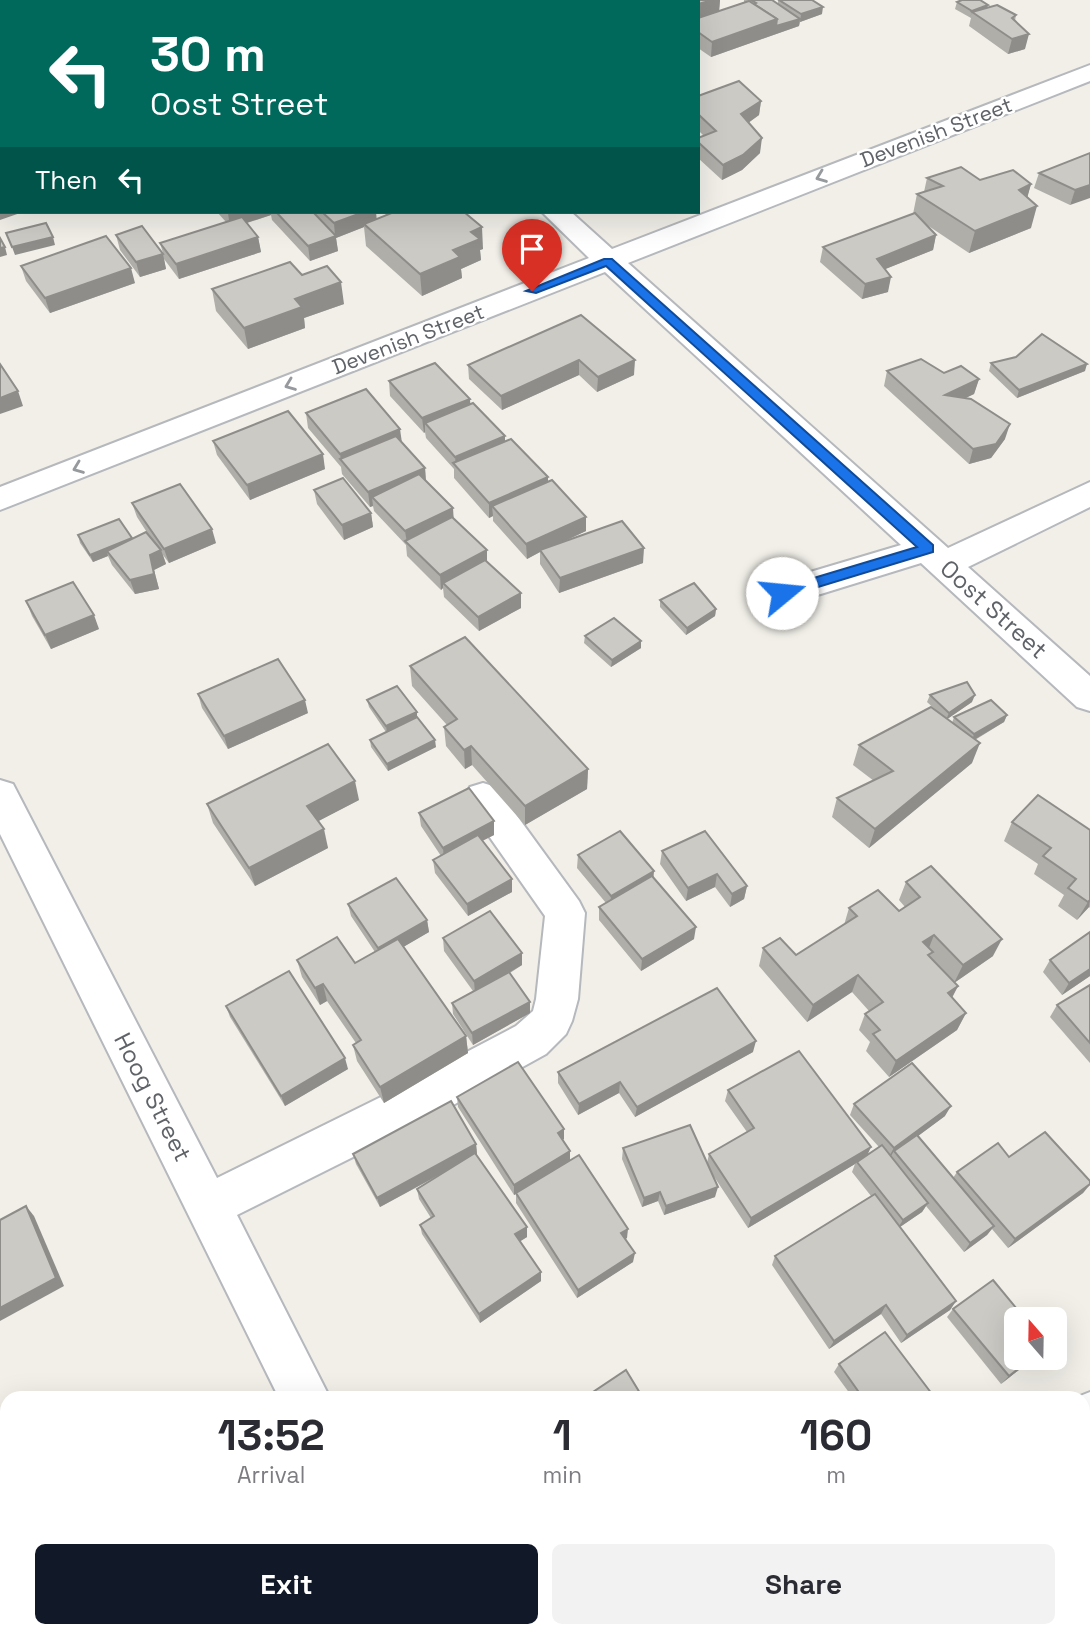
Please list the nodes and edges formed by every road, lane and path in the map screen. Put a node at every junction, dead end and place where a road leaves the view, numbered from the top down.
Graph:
1 (1090, 72) edge
2 (557, 214) edge
3 (608, 261) junction
4 (1090, 493) edge
5 (0, 499) edge
6 (937, 557) junction
7 (782, 593) dead end
8 (1090, 697) edge
9 (0, 795) edge
10 (483, 798) dead end
11 (208, 1206) junction
12 (301, 1391) edge

1 -> 3 street, Devenish Street
2 - 3 street, Oost Street
3 -> 5 street, Devenish Street
3 - 6 street, Oost Street
4 - 6 street
6 - 7 street
6 - 8 street, Oost Street
9 - 11 street, Hoog Street
10 - 11 street
11 - 12 street, Hoog Street

